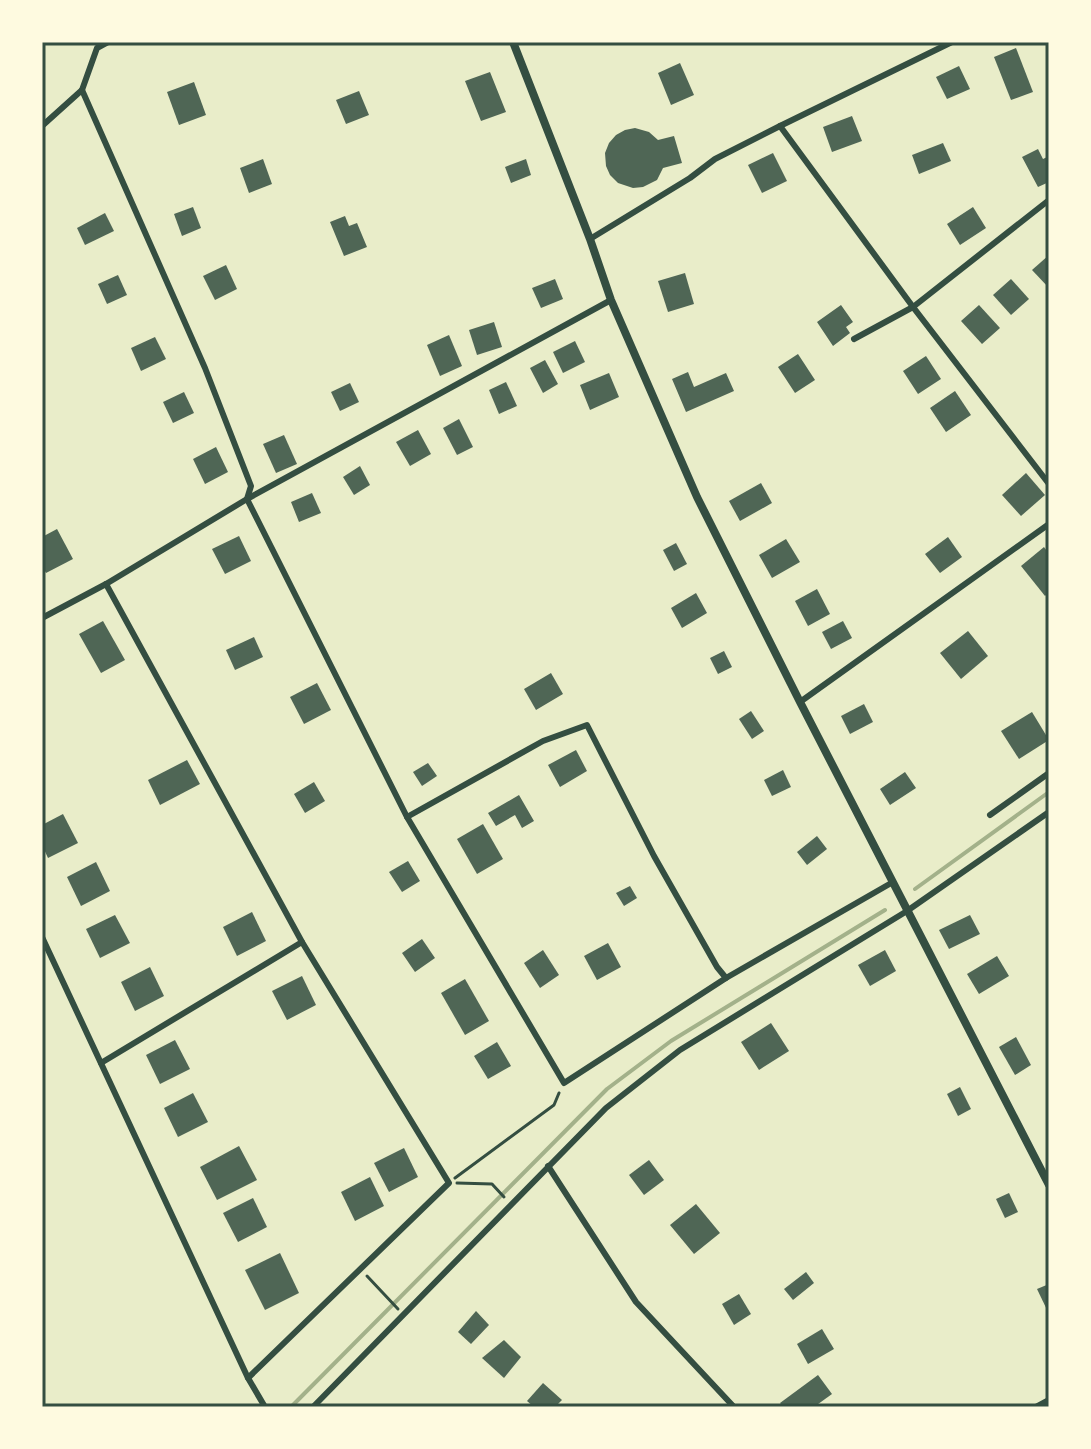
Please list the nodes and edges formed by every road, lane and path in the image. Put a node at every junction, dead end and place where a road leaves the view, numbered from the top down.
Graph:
1 (108, 42) edge
2 (513, 42) edge
3 (952, 42) edge
4 (82, 90) junction
5 (42, 126) edge
6 (780, 126) junction
7 (1049, 200) edge
8 (590, 239) junction
9 (611, 300) junction
10 (913, 307) junction
11 (854, 339) dead end
12 (1049, 484) edge
13 (247, 499) junction
14 (1049, 524) edge
15 (106, 584) junction
16 (42, 618) edge
17 (800, 702) junction
18 (1049, 773) edge
19 (1049, 812) edge
20 (990, 815) dead end
21 (407, 817) junction
22 (893, 882) junction
23 (907, 911) junction
24 (42, 937) edge
25 (302, 942) junction
26 (726, 978) junction
27 (101, 1063) junction
28 (564, 1083) junction
29 (548, 1166) junction
30 (449, 1183) junction
31 (1049, 1185) edge
32 (511, 1205) junction
33 (361, 1269) junction
34 (403, 1314) junction
35 (248, 1378) junction
36 (1049, 1400) edge
37 (265, 1407) edge
38 (313, 1407) edge
39 (734, 1407) edge
40 (1036, 1407) edge

1 - 4 street
2 - 8 street
3 - 6 street
4 - 5 street
4 - 13 street
6 - 8 street
6 - 10 street
7 - 10 street
8 - 9 street
9 - 13 street
9 - 17 street
10 - 11 street
10 - 12 street
13 - 15 street
13 - 21 street
14 - 17 street
15 - 16 street
15 - 25 street
17 - 22 street
18 - 20 street
19 - 23 street
21 - 26 street
21 - 28 street
22 - 23 street
22 - 26 street
23 - 29 street
23 - 31 street
24 - 27 street
25 - 27 street
25 - 30 street
26 - 28 street
27 - 35 street
28 - 30 path
29 - 32 street
29 - 39 street
30 - 32 path
30 - 33 street
32 - 34 street
33 - 34 path
33 - 35 street
34 - 38 street
35 - 37 street
36 - 40 street

